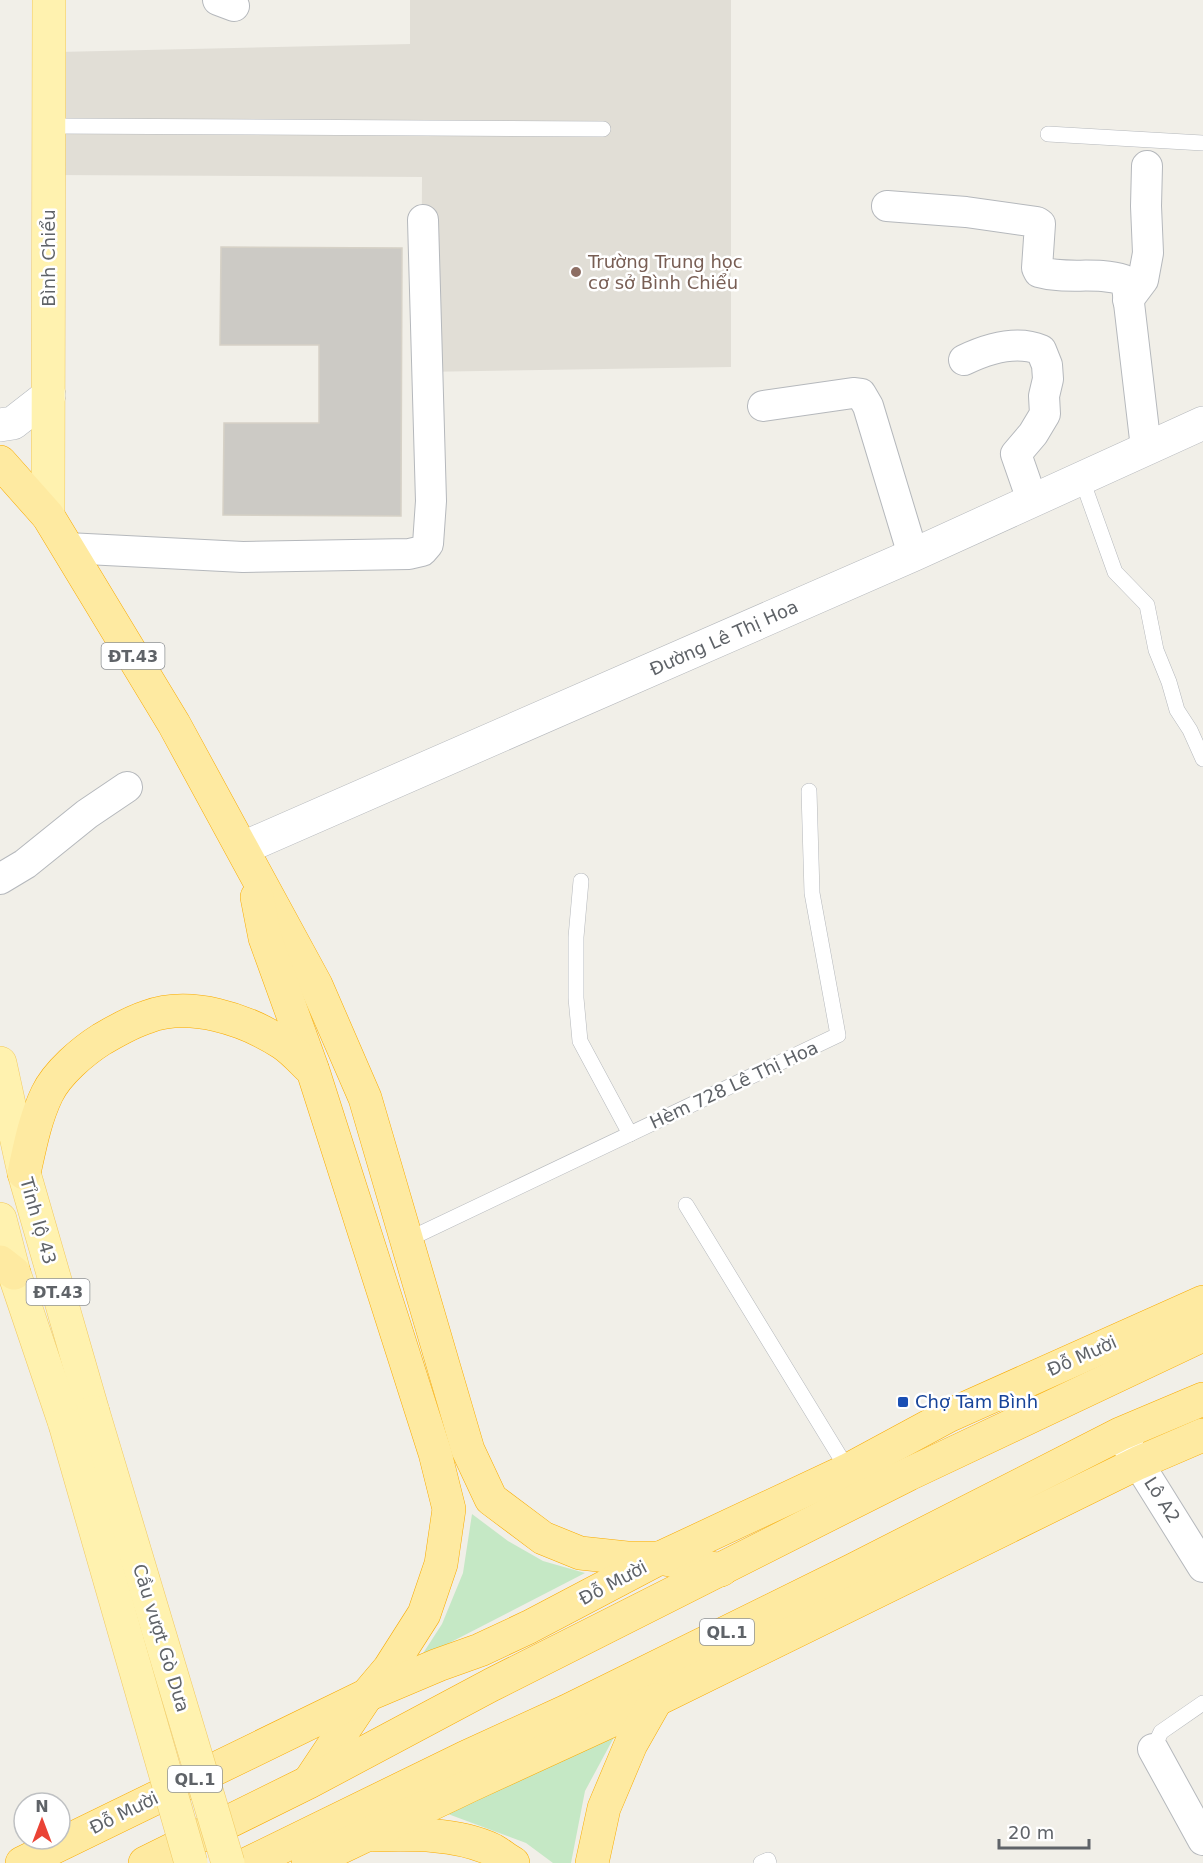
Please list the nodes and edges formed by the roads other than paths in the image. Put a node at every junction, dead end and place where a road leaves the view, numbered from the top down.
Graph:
1 (49, 0) edge
2 (49, 126) junction
3 (603, 129) dead end
4 (1048, 134) dead end
5 (1203, 143) edge
6 (1147, 166) dead end
7 (886, 206) dead end
8 (423, 220) dead end
9 (1128, 300) junction
10 (964, 360) dead end
11 (49, 395) junction
12 (763, 406) dead end
13 (1203, 423) edge
14 (0, 425) edge
15 (1146, 448) junction
16 (0, 462) edge
17 (1080, 477) junction
18 (1032, 500) junction
19 (48, 516) junction
20 (67, 548) junction
21 (913, 555) junction
22 (1203, 759) edge
23 (128, 787) dead end
24 (809, 791) dead end
25 (246, 854) junction
26 (0, 879) edge
27 (581, 881) dead end
28 (0, 1063) edge
29 (313, 1071) junction
30 (630, 1134) junction
31 (24, 1173) junction
32 (686, 1205) dead end
33 (0, 1219) edge
34 (406, 1240) junction
35 (7, 1268) edge
36 (1203, 1302) edge
37 (1203, 1335) edge
38 (1203, 1399) edge
39 (79, 1418) junction
40 (1120, 1434) junction
41 (1203, 1435) edge
42 (1138, 1463) junction
43 (848, 1470) junction
44 (660, 1558) junction
45 (1203, 1567) edge
46 (721, 1570) junction
47 (368, 1695) junction
48 (656, 1700) junction
49 (1203, 1703) edge
50 (1153, 1749) joint
51 (309, 1782) junction
52 (366, 1835) junction
53 (1203, 1840) edge
54 (22, 1863) edge
55 (145, 1863) edge
56 (190, 1863) edge
57 (228, 1863) edge
58 (249, 1863) edge
59 (308, 1863) edge
60 (513, 1863) edge
61 (592, 1863) edge
62 (761, 1863) edge
63 (769, 1863) edge

1 - 2 main road, Bình Chiểu
2 - 3 lane
2 - 11 main road, Bình Chiểu
4 - 5 lane
6 - 9 street
7 - 9 street
8 - 20 street
9 - 15 street
10 - 18 street
11 - 14 street
11 - 19 main road, Bình Chiểu
12 - 21 street
13 - 15 street, Đường Lê Thị Hoa
15 - 17 street, Đường Lê Thị Hoa
16 - 19 highway, ĐT.43
17 - 18 street, Đường Lê Thị Hoa
17 - 22 lane
18 - 21 street, Đường Lê Thị Hoa
19 - 20 highway, ĐT.43
20 - 25 highway, ĐT.43
21 - 25 street, Đường Lê Thị Hoa
23 - 26 street
24 - 30 lane, Hèm 728 Lê Thị Hoa
25 - 29 highway
25 - 34 highway
27 - 30 lane
28 - 31 main road, Tỉnh lộ 43 / ĐT.43
29 - 31 highway
29 - 47 highway
30 - 34 lane, Hèm 728 Lê Thị Hoa
31 - 39 main road, Tỉnh lộ 43 / ĐT.43
32 - 43 lane
33 - 35 main road, Tỉnh lộ 43 / ĐT.43
34 - 44 highway
35 - 39 main road, Tỉnh lộ 43 / ĐT.43
36 - 43 highway, Đỗ Mười / QL.1
37 - 46 highway, Đỗ Mười
38 - 40 highway, QL.1
39 - 56 main road, Cầu vượt Gò Dưa, bridge
39 - 57 main road, Cầu vượt Gò Dưa, bridge
40 - 42 street, Lô A2
40 - 58 highway, QL.1
41 - 42 highway, QL.1
42 - 45 street, Lô A2
42 - 48 highway, QL.1
43 - 44 highway, Đỗ Mười / QL.1
44 - 46 highway
44 - 47 highway, Đỗ Mười / QL.1
46 - 51 highway, Đỗ Mười
47 - 51 highway
47 - 54 highway, Đỗ Mười / QL.1
48 - 52 highway, QL.1
48 - 61 highway
49 - 50 lane
50 - 53 street
51 - 55 highway, Đỗ Mười
52 - 59 highway, QL.1
52 - 60 highway
62 - 63 lane

